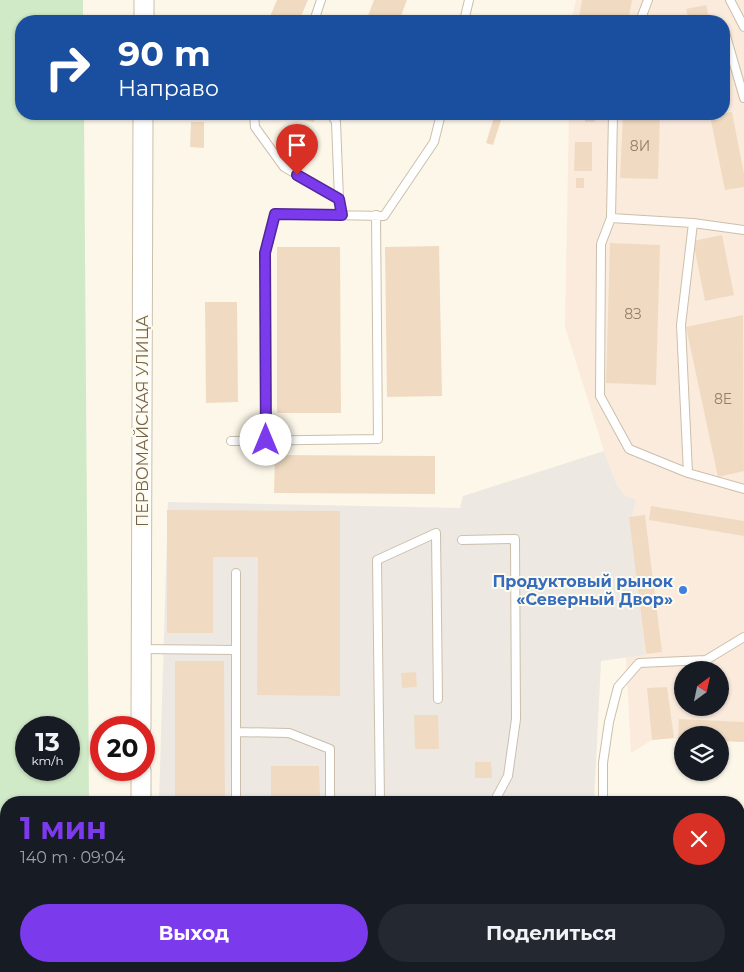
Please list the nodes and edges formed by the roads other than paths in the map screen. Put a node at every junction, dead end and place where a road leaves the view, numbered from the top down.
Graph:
1 (144, 0) edge
2 (321, 0) edge
3 (469, 0) edge
4 (648, 0) edge
5 (730, 0) edge
6 (144, 15) edge
7 (316, 15) edge
8 (465, 15) edge
9 (642, 15) edge
10 (744, 27) edge
11 (730, 50) edge
12 (744, 98) edge
13 (143, 120) edge
14 (254, 120) edge
15 (334, 120) edge
16 (440, 120) edge
17 (614, 120) edge
18 (339, 199) junction
19 (342, 215) junction
20 (376, 215) junction
21 (611, 218) junction
22 (692, 222) junction
23 (744, 230) edge
24 (266, 440) junction
25 (231, 441) dead end
26 (688, 473) junction
27 (744, 489) edge
28 (462, 540) dead end
29 (236, 574) dead end
30 (744, 637) edge
31 (141, 649) junction
32 (236, 650) junction
33 (438, 699) dead end
34 (141, 716) edge
35 (236, 732) junction
36 (141, 781) edge
37 (141, 796) edge
38 (236, 796) edge
39 (330, 796) edge
40 (380, 796) edge
41 (497, 796) edge
42 (603, 796) edge

1 - 6 street
2 - 7 lane
3 - 8 lane
4 - 9 lane
5 - 10 lane
11 - 12 lane
13 - 31 street, ПЕРВОМАЙСКАЯ УЛИЦА
14 - 18 lane
15 - 18 lane
16 - 20 lane
17 - 21 lane
18 - 19 lane
19 - 20 lane
19 - 24 lane
20 - 24 lane
21 - 22 lane
21 - 26 lane
22 - 23 lane
22 - 26 lane
24 - 25 lane
26 - 27 lane
28 - 41 lane
29 - 32 lane
30 - 42 lane
31 - 32 lane
31 - 34 street, ПЕРВОМАЙСКАЯ УЛИЦА
32 - 35 lane
33 - 40 lane
35 - 38 lane
35 - 39 lane
36 - 37 street

